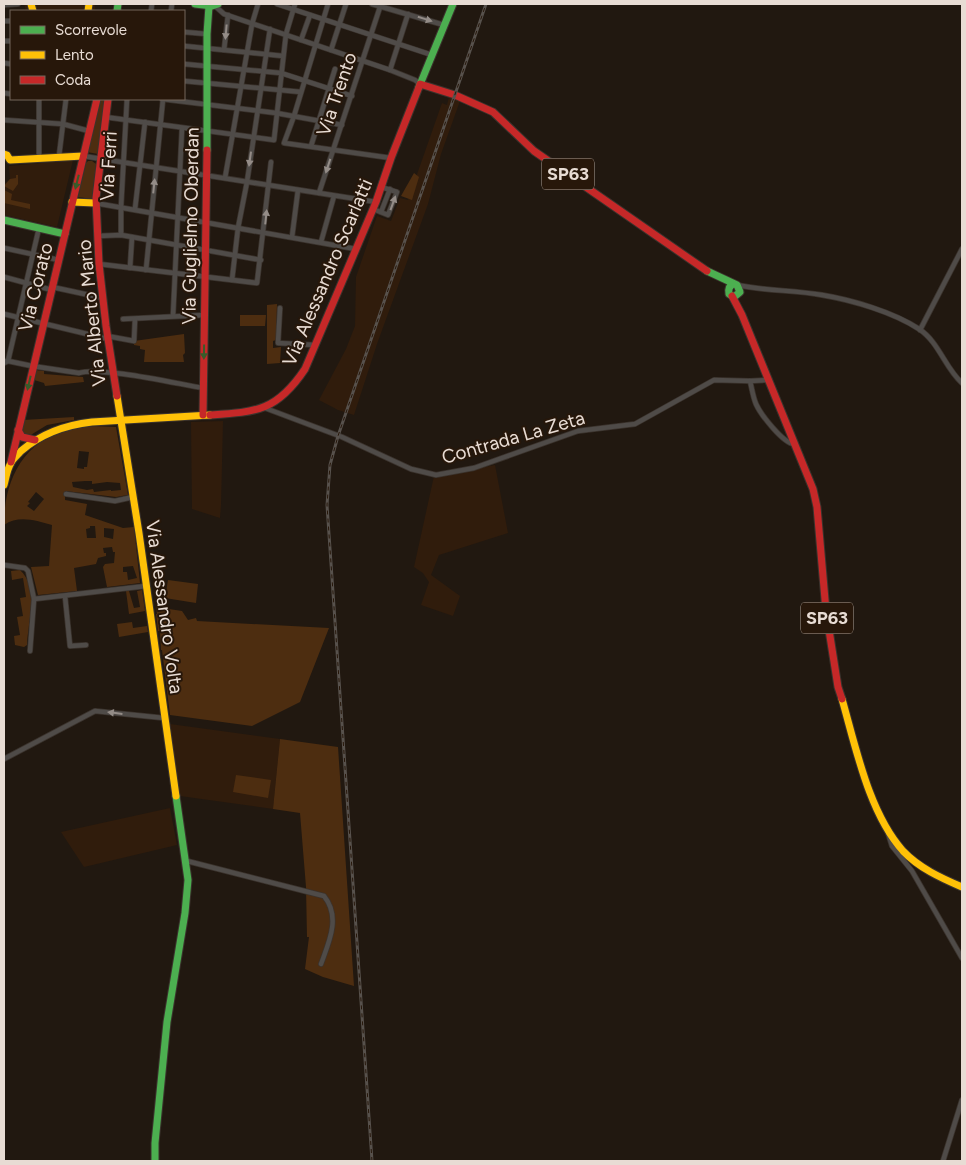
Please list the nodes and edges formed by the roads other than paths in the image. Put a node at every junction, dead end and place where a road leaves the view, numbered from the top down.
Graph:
1 (18, 4) edge
2 (195, 4) edge
3 (258, 4) edge
4 (277, 4) edge
5 (328, 4) edge
6 (346, 4) edge
7 (372, 4) edge
8 (453, 4) edge
9 (4, 5) edge
10 (210, 5) edge
11 (381, 5) edge
12 (294, 6) edge
13 (228, 14) junction
14 (310, 14) junction
15 (408, 14) junction
16 (323, 18) junction
17 (252, 24) junction
18 (340, 25) junction
19 (444, 25) junction
20 (270, 30) junction
21 (185, 32) edge
22 (207, 34) junction
23 (286, 34) junction
24 (372, 35) junction
25 (301, 40) junction
26 (316, 44) junction
27 (398, 44) junction
28 (185, 46) edge
29 (207, 48) junction
30 (224, 50) junction
31 (331, 50) junction
32 (248, 52) junction
33 (266, 53) junction
34 (432, 55) junction
35 (283, 56) junction
36 (364, 61) junction
37 (185, 64) edge
38 (207, 66) junction
39 (335, 69) dead end
40 (244, 70) junction
41 (390, 70) junction
42 (263, 72) junction
43 (281, 73) junction
44 (185, 81) edge
45 (304, 81) junction
46 (207, 82) junction
47 (420, 84) junction
48 (242, 86) junction
49 (261, 87) junction
50 (280, 89) junction
51 (329, 89) junction
52 (301, 92) junction
53 (352, 96) junction
54 (39, 100) edge
55 (66, 100) edge
56 (97, 100) edge
57 (108, 100) edge
58 (127, 100) edge
59 (163, 100) edge
60 (170, 100) edge
61 (207, 105) junction
62 (238, 108) junction
63 (257, 111) junction
64 (276, 113) junction
65 (294, 116) junction
66 (106, 117) junction
67 (126, 119) junction
68 (4, 120) edge
69 (319, 121) junction
70 (144, 122) junction
71 (39, 123) junction
72 (63, 124) junction
73 (160, 124) junction
74 (342, 125) junction
75 (182, 128) junction
76 (89, 131) junction
77 (207, 132) junction
78 (232, 134) junction
79 (252, 137) junction
80 (311, 146) junction
81 (334, 149) junction
82 (4, 154) edge
83 (59, 156) junction
84 (83, 156) junction
85 (39, 158) junction
86 (100, 158) junction
87 (391, 158) junction
88 (123, 162) junction
89 (272, 162) dead end
90 (140, 164) junction
91 (156, 166) junction
92 (182, 171) junction
93 (207, 175) junction
94 (225, 178) junction
95 (246, 182) junction
96 (269, 185) junction
97 (381, 187) junction
98 (298, 190) junction
99 (319, 193) junction
100 (334, 196) junction
101 (96, 203) junction
102 (71, 205) junction
103 (374, 206) junction
104 (121, 207) junction
105 (135, 210) junction
106 (151, 212) junction
107 (179, 217) junction
108 (4, 220) edge
109 (206, 222) junction
110 (39, 228) junction
111 (238, 228) junction
112 (264, 232) junction
113 (66, 234) junction
114 (121, 235) junction
115 (98, 236) junction
116 (132, 237) junction
117 (292, 237) junction
118 (149, 240) junction
119 (321, 242) junction
120 (177, 245) junction
121 (4, 248) edge
122 (356, 249) junction
123 (962, 249) edge
124 (206, 250) junction
125 (33, 254) junction
126 (235, 256) junction
127 (59, 260) junction
128 (260, 260) junction
129 (99, 264) junction
130 (130, 268) junction
131 (146, 270) junction
132 (175, 273) junction
133 (4, 277) edge
134 (205, 277) junction
135 (232, 280) junction
136 (26, 283) junction
137 (52, 288) junction
138 (735, 291) junction
139 (103, 298) junction
140 (280, 308) dead end
141 (4, 314) edge
142 (205, 315) junction
143 (173, 316) junction
144 (18, 318) junction
145 (123, 319) dead end
146 (136, 319) junction
147 (43, 325) junction
148 (920, 330) junction
149 (108, 337) junction
150 (315, 345) junction
151 (5, 361) edge
152 (32, 366) junction
153 (113, 373) junction
154 (768, 380) junction
155 (750, 381) junction
156 (962, 383) edge
157 (204, 388) junction
158 (265, 408) junction
159 (203, 415) junction
160 (120, 419) junction
161 (18, 430) junction
162 (35, 440) junction
163 (794, 444) junction
164 (10, 462) junction
165 (4, 485) edge
166 (66, 494) dead end
167 (133, 498) junction
168 (4, 565) edge
169 (146, 586) junction
170 (65, 596) junction
171 (34, 599) junction
172 (86, 645) dead end
173 (30, 651) dead end
174 (164, 718) junction
175 (4, 759) edge
176 (887, 829) junction
177 (187, 862) junction
178 (920, 865) junction
179 (912, 871) junction
180 (962, 887) edge
181 (962, 958) edge
182 (321, 964) dead end
183 (962, 1100) edge
184 (155, 1161) edge
185 (943, 1161) edge

1 - 9 street
2 - 10 main road
3 - 17 street
4 - 12 street
5 - 16 street
6 - 18 street
7 - 11 street
8 - 19 main road, Via Alessandro Scarlatti
10 - 13 street
10 - 22 main road, Via Guglielmo Oberdan
11 - 15 street
11 - 24 street, Via Trento
12 - 14 street
12 - 23 street
13 - 17 street
13 -> 30 street
14 - 16 street
14 - 25 street
15 -> 19 street
15 - 27 street
16 - 18 street
16 - 26 street
17 - 20 street
17 - 32 street
18 - 24 street
18 - 31 street
19 - 34 main road, Via Alessandro Scarlatti
20 - 23 street
20 - 33 street
21 - 22 street
22 - 29 main road, Via Guglielmo Oberdan
23 - 25 street
23 - 35 street
24 - 27 street
24 - 36 street, Via Trento
25 - 26 street
26 - 31 street
26 - 45 street
27 - 34 street
27 - 41 street
28 - 29 street
29 - 30 street
29 - 38 main road, Via Guglielmo Oberdan
30 - 32 street
31 - 36 street
32 - 33 street
32 - 40 street
33 - 35 street
33 - 42 street
34 - 47 main road, Via Alessandro Scarlatti
35 - 43 street
36 - 41 street
36 - 53 street, Via Trento
37 - 38 street
38 - 40 street
38 - 46 main road, Via Guglielmo Oberdan
39 - 51 street
40 - 42 street
40 - 48 street
41 - 47 street
42 - 43 street
42 - 49 street
43 - 45 street
43 - 50 street
44 - 46 street
45 - 51 street
45 - 52 street
46 - 48 street
46 - 61 main road, Via Guglielmo Oberdan
47 - 87 main road, Via Alessandro Scarlatti
47 - 138 main road, SP63
48 - 49 street
48 - 62 street
49 - 50 street
49 - 63 street
50 - 52 street
50 - 64 street
51 - 53 street
51 - 69 street
52 - 65 street
53 - 74 street, Via Trento
54 - 71 street
55 - 72 street
56 - 76 main road, Via Corato
57 - 66 main road, Via Alberto Mario
58 - 67 street, Via Ferri
59 - 73 street
60 - 61 street
61 - 62 street
61 - 77 main road, Via Guglielmo Oberdan
62 - 63 street
62 - 78 street
63 - 64 street
63 - 79 street
64 - 65 street
64 - 79 street
65 - 69 street
65 - 80 street
66 - 67 street
66 - 86 main road, Via Alberto Mario
67 - 70 street
67 - 88 street, Via Ferri
68 - 71 street
69 - 74 street
69 - 80 street
70 - 73 street
70 - 90 street
71 - 72 street
71 - 85 street
72 - 76 street
72 - 83 street
73 - 75 street
73 - 91 street
74 - 81 street, Via Trento
75 - 77 street
75 - 92 street
76 - 84 main road, Via Corato
77 - 78 street
77 - 93 main road, Via Guglielmo Oberdan
78 - 79 street
78 - 94 street
79 -> 95 street
80 - 81 street
81 - 87 street
81 -> 99 street, Via Trento
82 - 85 main road
83 - 84 main road
83 - 85 main road
84 - 86 street
84 -> 102 main road, Via Corato
86 - 88 street
86 - 101 main road, Via Alberto Mario
87 - 97 main road, Via Alessandro Scarlatti
88 - 90 street
88 - 104 street, Via Ferri
89 - 96 street
90 - 91 street
90 - 105 street
91 - 92 street
106 -> 91 street
92 - 93 street
92 - 107 street
93 - 94 street
93 - 109 main road, Via Guglielmo Oberdan
94 - 95 street
95 - 96 street
95 - 111 street
96 - 98 street
112 -> 96 street
97 - 103 main road, Via Alessandro Scarlatti
103 -> 97 street
98 - 99 street
98 - 117 street
99 - 100 street
100 - 103 street
100 - 119 street
101 - 102 main road
101 - 104 street
101 - 115 main road, Via Alberto Mario
102 - 113 main road, Via Corato
103 - 122 main road, Via Alessandro Scarlatti
104 - 105 street
104 - 114 street, Via Ferri
105 - 106 street
106 - 107 street
106 - 118 street
107 - 109 street
107 - 120 street
108 - 110 main road
109 - 111 street
109 - 124 main road, Via Guglielmo Oberdan
110 - 113 main road
110 - 125 street
111 - 112 street
111 - 126 street
112 - 117 street
112 - 128 street
113 - 127 main road, Via Corato
114 - 115 street
114 - 116 street
115 - 129 main road, Via Alberto Mario
116 - 118 street
116 - 130 street
117 - 119 street
118 - 120 street
118 - 131 street
119 - 122 street
120 - 124 street
120 - 132 street
121 - 125 street
122 - 150 main road, Via Alessandro Scarlatti
123 - 148 street
124 - 126 street
124 - 134 main road, Via Guglielmo Oberdan
125 - 127 street
125 - 136 street
126 - 128 street
126 - 135 street
127 - 137 main road, Via Corato
128 - 135 street
129 - 130 street
129 - 139 main road, Via Alberto Mario
130 - 131 street
131 - 132 street
132 - 134 street
132 - 143 street
133 - 136 street
134 - 135 street
134 - 142 main road, Via Guglielmo Oberdan
136 - 137 street
136 - 144 street
137 - 139 street
137 - 147 main road, Via Corato
138 - 148 street
138 - 154 main road, SP63
139 - 149 main road, Via Alberto Mario
140 - 150 street
141 - 144 street
142 - 143 street
142 -> 157 main road, Via Guglielmo Oberdan
143 - 146 street
144 - 147 street
144 - 151 street
145 - 146 street
146 - 149 street
147 - 149 street
147 - 152 main road, Via Corato
148 - 156 street
149 - 153 main road, Via Alberto Mario
150 - 158 main road, Via Alessandro Scarlatti
151 - 152 street
152 - 153 street
152 -> 161 main road, Via Corato
153 - 157 street
153 - 160 main road, Via Alberto Mario
154 - 155 street, Contrada La Zeta
154 - 163 main road, SP63
155 - 158 street, Contrada La Zeta
155 - 163 street
157 - 159 main road, Via Guglielmo Oberdan
158 - 159 main road, Via Alessandro Scarlatti
159 - 160 main road, Via Alessandro Scarlatti
160 - 162 main road, Via Alessandro Scarlatti
160 - 167 main road, Via Alessandro Volta
161 - 162 main road
161 - 164 main road, Via Corato
162 - 164 main road, Via Alessandro Scarlatti
163 - 176 main road, SP63
164 - 165 main road
166 - 167 street
167 - 169 main road, Via Alessandro Volta
168 - 171 street
169 - 170 street
169 - 174 main road, Via Alessandro Volta
170 - 171 street
170 - 172 street
171 - 173 street
174 -> 175 street
174 - 177 main road, Via Alessandro Volta
176 - 178 main road, SP63
176 - 179 street
177 - 182 street
177 - 184 main road, Via Alessandro Volta
178 - 179 street
178 - 180 main road, SP63
179 - 181 street
183 - 185 street

